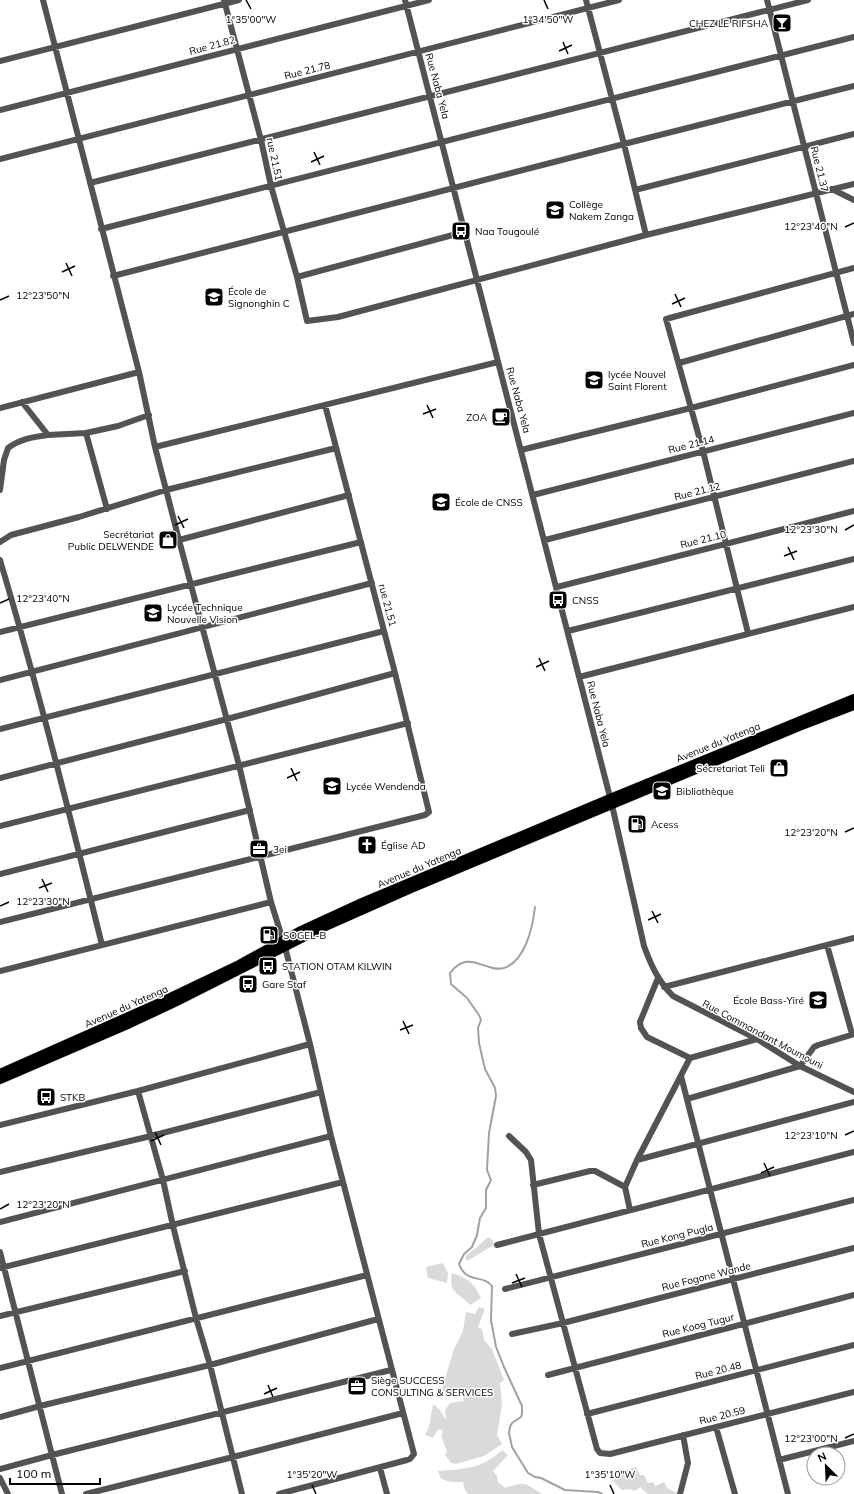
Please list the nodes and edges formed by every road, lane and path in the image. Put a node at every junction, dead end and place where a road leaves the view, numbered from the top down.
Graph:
1 (51, 0) edge
2 (239, 0) edge
3 (429, 0) edge
4 (586, 0) edge
5 (619, 0) edge
6 (767, 0) edge
7 (808, 0) edge
8 (43, 1) edge
9 (225, 2) edge
10 (405, 3) edge
11 (588, 8) junction
12 (769, 10) junction
13 (854, 37) edge
14 (55, 47) junction
15 (237, 49) junction
16 (418, 52) junction
17 (600, 53) junction
18 (781, 55) junction
19 (0, 61) edge
20 (854, 86) edge
21 (67, 93) junction
22 (249, 95) junction
23 (430, 97) junction
24 (612, 99) junction
25 (792, 102) junction
26 (0, 110) edge
27 (854, 134) edge
28 (79, 140) junction
29 (261, 140) junction
30 (442, 143) junction
31 (624, 144) junction
32 (804, 147) junction
33 (0, 159) edge
34 (90, 183) junction
35 (854, 184) edge
36 (271, 186) junction
37 (453, 189) junction
38 (832, 189) junction
39 (635, 190) junction
40 (816, 193) junction
41 (854, 200) edge
42 (101, 229) junction
43 (464, 232) junction
44 (283, 233) junction
45 (646, 235) junction
46 (854, 268) edge
47 (836, 273) junction
48 (113, 276) junction
49 (297, 277) junction
50 (477, 279) junction
51 (854, 314) edge
52 (847, 315) junction
53 (854, 343) edge
54 (498, 362) junction
55 (679, 363) junction
56 (854, 365) edge
57 (139, 372) junction
58 (22, 402) junction
59 (325, 404) junction
60 (0, 408) edge
61 (691, 408) junction
62 (854, 413) edge
63 (149, 415) junction
64 (86, 433) junction
65 (48, 435) junction
66 (156, 447) junction
67 (336, 448) junction
68 (521, 450) junction
69 (702, 451) junction
70 (854, 461) edge
71 (0, 490) edge
72 (166, 490) junction
73 (349, 495) junction
74 (533, 495) junction
75 (714, 496) junction
76 (107, 509) junction
77 (854, 511) edge
78 (179, 540) junction
79 (544, 540) junction
80 (0, 542) edge
81 (361, 542) junction
82 (726, 543) junction
83 (854, 559) edge
84 (0, 560) edge
85 (372, 583) junction
86 (191, 585) junction
87 (557, 587) junction
88 (737, 588) junction
89 (854, 607) edge
90 (20, 627) junction
91 (202, 628) junction
92 (384, 631) junction
93 (568, 631) junction
94 (0, 632) edge
95 (748, 633) junction
96 (33, 672) junction
97 (396, 673) junction
98 (214, 675) junction
99 (580, 677) junction
100 (0, 680) edge
101 (854, 698) edge
102 (854, 706) edge
103 (45, 717) junction
104 (227, 719) junction
105 (408, 723) junction
106 (0, 729) edge
107 (57, 763) junction
108 (238, 765) junction
109 (684, 772) junction
110 (0, 778) edge
111 (611, 802) junction
112 (68, 808) junction
113 (250, 810) junction
114 (0, 826) edge
115 (80, 853) junction
116 (260, 856) junction
117 (0, 874) edge
118 (90, 898) junction
119 (271, 902) junction
120 (0, 922) edge
121 (854, 938) edge
122 (284, 944) junction
123 (102, 945) junction
124 (827, 945) junction
125 (0, 971) edge
126 (658, 978) junction
127 (664, 986) junction
128 (853, 1034) edge
129 (757, 1039) junction
130 (310, 1044) junction
131 (690, 1058) junction
132 (800, 1066) junction
133 (0, 1073) edge
134 (681, 1076) junction
135 (0, 1080) edge
136 (138, 1091) junction
137 (320, 1092) junction
138 (854, 1092) edge
139 (687, 1100) junction
140 (854, 1102) edge
141 (0, 1125) edge
142 (151, 1136) junction
143 (331, 1136) junction
144 (509, 1136) dead end
145 (698, 1143) junction
146 (854, 1152) edge
147 (637, 1160) junction
148 (0, 1172) edge
149 (163, 1180) junction
150 (343, 1182) junction
151 (533, 1185) junction
152 (625, 1187) junction
153 (710, 1189) junction
154 (854, 1200) edge
155 (630, 1210) junction
156 (0, 1222) edge
157 (173, 1226) junction
158 (539, 1234) junction
159 (721, 1234) junction
160 (497, 1245) dead end
161 (854, 1248) edge
162 (0, 1252) edge
163 (2, 1268) edge
164 (185, 1271) junction
165 (367, 1275) junction
166 (550, 1278) junction
167 (733, 1280) junction
168 (505, 1290) dead end
169 (854, 1295) edge
170 (16, 1312) junction
171 (0, 1316) edge
172 (196, 1318) junction
173 (378, 1320) junction
174 (563, 1323) junction
175 (744, 1324) junction
176 (512, 1334) dead end
177 (854, 1345) edge
178 (28, 1360) junction
179 (210, 1365) junction
180 (0, 1368) edge
181 (575, 1368) junction
182 (391, 1370) junction
183 (756, 1370) junction
184 (548, 1375) dead end
185 (854, 1392) edge
186 (40, 1406) junction
187 (221, 1413) junction
188 (403, 1413) junction
189 (587, 1414) junction
190 (767, 1414) junction
191 (0, 1416) edge
192 (716, 1427) junction
193 (684, 1435) junction
194 (854, 1441) edge
195 (52, 1455) junction
196 (233, 1457) junction
197 (779, 1460) junction
198 (380, 1468) junction
199 (0, 1469) edge
200 (0, 1478) edge
201 (290, 1493) edge
202 (8, 1494) edge
203 (62, 1494) edge
204 (86, 1494) edge
205 (242, 1494) edge
206 (279, 1494) edge
207 (387, 1494) edge
208 (680, 1494) edge
209 (735, 1494) edge
210 (788, 1494) edge

1 - 8 street
2 - 9 street
3 - 10 street, Rue 21.82
4 - 11 street
5 - 11 street, Rue 21.78
6 - 12 street, Rue 21.37
7 - 12 street
8 - 14 street
9 - 14 street
9 - 15 street, rue 21.51
10 - 15 street, Rue 21.82
10 - 16 street, Rue Naba Yela
11 - 16 street, Rue 21.78
11 - 17 street
12 - 17 street
12 - 18 street, Rue 21.37
13 - 18 street
14 - 19 street
14 - 21 street
15 - 21 street, Rue 21.82
15 - 22 street, rue 21.51
16 - 22 street, Rue 21.78
16 - 23 street, Rue Naba Yela
17 - 23 street
17 - 24 street
18 - 24 street
18 - 25 street, Rue 21.37
20 - 25 street
21 - 26 street, Rue 21.82
21 - 28 street
22 - 28 street, Rue 21.78
22 - 29 street, rue 21.51
23 - 29 street
23 - 30 street, Rue Naba Yela
24 - 30 street
24 - 31 street
25 - 31 street
25 - 32 street, Rue 21.37
27 - 32 street
28 - 33 street, Rue 21.78
28 - 34 street
29 - 34 street
29 - 36 street, rue 21.51
30 - 36 street
30 - 37 street, Rue Naba Yela
31 - 37 street
31 - 39 street
32 - 39 street
32 - 40 street, Rue 21.37
34 - 42 street
35 - 38 street
36 - 42 street
36 - 44 street, rue 21.51
37 - 43 street, Rue Naba Yela
37 - 44 street
38 - 40 street
38 - 41 street
39 - 45 street
40 - 45 street
40 - 47 street, Rue 21.37
42 - 48 street
43 - 49 street
43 - 50 street, Rue Naba Yela
44 - 48 street
44 - 49 street, rue 21.51
45 - 50 street
46 - 47 street
47 - 52 street, Rue 21.37
47 - 55 street
48 - 57 street
49 - 50 street, rue 21.51
50 - 54 street, Rue Naba Yela
51 - 52 street
52 - 53 street, Rue 21.37
52 - 55 street
54 - 59 street
54 - 68 street, Rue Naba Yela
55 - 61 street
56 - 61 street
57 - 58 street
57 - 63 street
58 - 60 street
58 - 65 street
59 - 66 street
59 - 67 street, rue 21.51
61 - 68 street
61 - 69 street
62 - 69 street, Rue 21.14
63 - 64 street
63 - 66 street
64 - 65 street
64 - 76 street
65 - 71 street
66 - 72 street
67 - 72 street
67 - 73 street, rue 21.51
68 - 74 street, Rue Naba Yela
69 - 74 street, Rue 21.14
69 - 75 street
70 - 75 street, Rue 21.12
72 - 76 street
72 - 78 street
73 - 78 street
73 - 81 street, rue 21.51
74 - 79 street, Rue Naba Yela
75 - 79 street, Rue 21.12
75 - 82 street
76 - 80 street
77 - 82 street, Rue 21.10
78 - 86 street
79 - 87 street, Rue Naba Yela
81 - 85 street, rue 21.51
81 - 86 street
82 - 87 street, Rue 21.10
82 - 88 street
83 - 88 street
84 - 90 street
85 - 91 street
85 - 92 street, rue 21.51
86 - 90 street
86 - 91 street
87 - 93 street, Rue Naba Yela
88 - 93 street
88 - 95 street
89 - 95 street
90 - 94 street
90 - 96 street
91 - 96 street
91 - 98 street
92 - 97 street, rue 21.51
92 - 98 street
93 - 99 street, Rue Naba Yela
95 - 99 street
96 - 100 street
96 - 103 street
97 - 104 street
97 - 105 street, rue 21.51
98 - 103 street
98 - 104 street
99 - 111 street, Rue Naba Yela
101 - 109 main road, Avenue du Yatenga
102 - 109 main road, Avenue du Yatenga
103 - 106 street
103 - 107 street
104 - 107 street
104 - 108 street
105 - 108 street
105 - 116 street, rue 21.51
107 - 110 street
107 - 112 street
108 - 112 street
108 - 113 street
109 - 111 main road, Avenue du Yatenga
111 - 122 main road, Avenue du Yatenga
111 - 126 street, Rue Commandant Moumouni
112 - 114 street
112 - 115 street
113 - 115 street
113 - 116 street
115 - 117 street
115 - 118 street
116 - 118 street
116 - 119 street
118 - 120 street
118 - 123 street
119 - 122 street
119 - 123 street
121 - 124 street
122 - 130 street
122 - 133 main road, Avenue du Yatenga
122 - 135 main road, Avenue du Yatenga
123 - 125 street
124 - 127 street
124 - 128 street
126 - 127 street, Rue Commandant Moumouni
126 - 131 street
127 - 129 street, Rue Commandant Moumouni
128 - 132 street
129 - 131 street
129 - 132 street, Rue Commandant Moumouni
130 - 136 street
130 - 137 street
131 - 134 street
132 - 138 street, Rue Commandant Moumouni
132 - 139 street
134 - 139 street
134 - 147 street
136 - 141 street
136 - 142 street
137 - 142 street
137 - 143 street
139 - 145 street
140 - 145 street
142 - 148 street
142 - 149 street
143 - 149 street
143 - 150 street
144 - 151 street
145 - 147 street
145 - 153 street
146 - 153 street
147 - 152 street
149 - 156 street
149 - 157 street
150 - 157 street
150 - 165 street
151 - 152 street
151 - 158 street
152 - 155 street
153 - 155 street
153 - 159 street
154 - 159 street, Rue Kong Pugla
155 - 158 street
157 - 163 street
157 - 164 street
158 - 160 street
158 - 166 street
159 - 166 street, Rue Kong Pugla
159 - 167 street
161 - 167 street, Rue Fogone Wande
162 - 163 street
163 - 170 street
164 - 170 street
164 - 172 street
165 - 172 street
165 - 173 street
166 - 168 street, Rue Kong Pugla
166 - 174 street
167 - 174 street, Rue Fogone Wande
167 - 175 street
169 - 175 street, Rue Koog Tugur
170 - 171 street
170 - 178 street
172 - 178 street
172 - 179 street
173 - 179 street
173 - 182 street
174 - 176 street, Rue Fogone Wande
174 - 181 street
175 - 181 street, Rue Koog Tugur
175 - 183 street
177 - 183 street, Rue 20.48
178 - 180 street
178 - 186 street
179 - 186 street
179 - 187 street
181 - 184 street, Rue Koog Tugur
181 - 189 street
182 - 187 street
182 - 188 street
183 - 189 street, Rue 20.48
183 - 190 street
185 - 190 street, Rue 20.59
186 - 191 street
186 - 195 street
187 - 195 street
187 - 196 street
188 - 196 street
188 - 198 street
189 - 193 street, Rue 20.59
190 - 192 street, Rue 20.59
190 - 197 street
192 - 193 street, Rue 20.59
192 - 209 street
193 - 208 street
194 - 197 street
195 - 199 street
195 - 203 street
196 - 204 street
196 - 205 street
197 - 210 street
198 - 201 street
198 - 207 street
200 - 202 street
201 - 206 street

